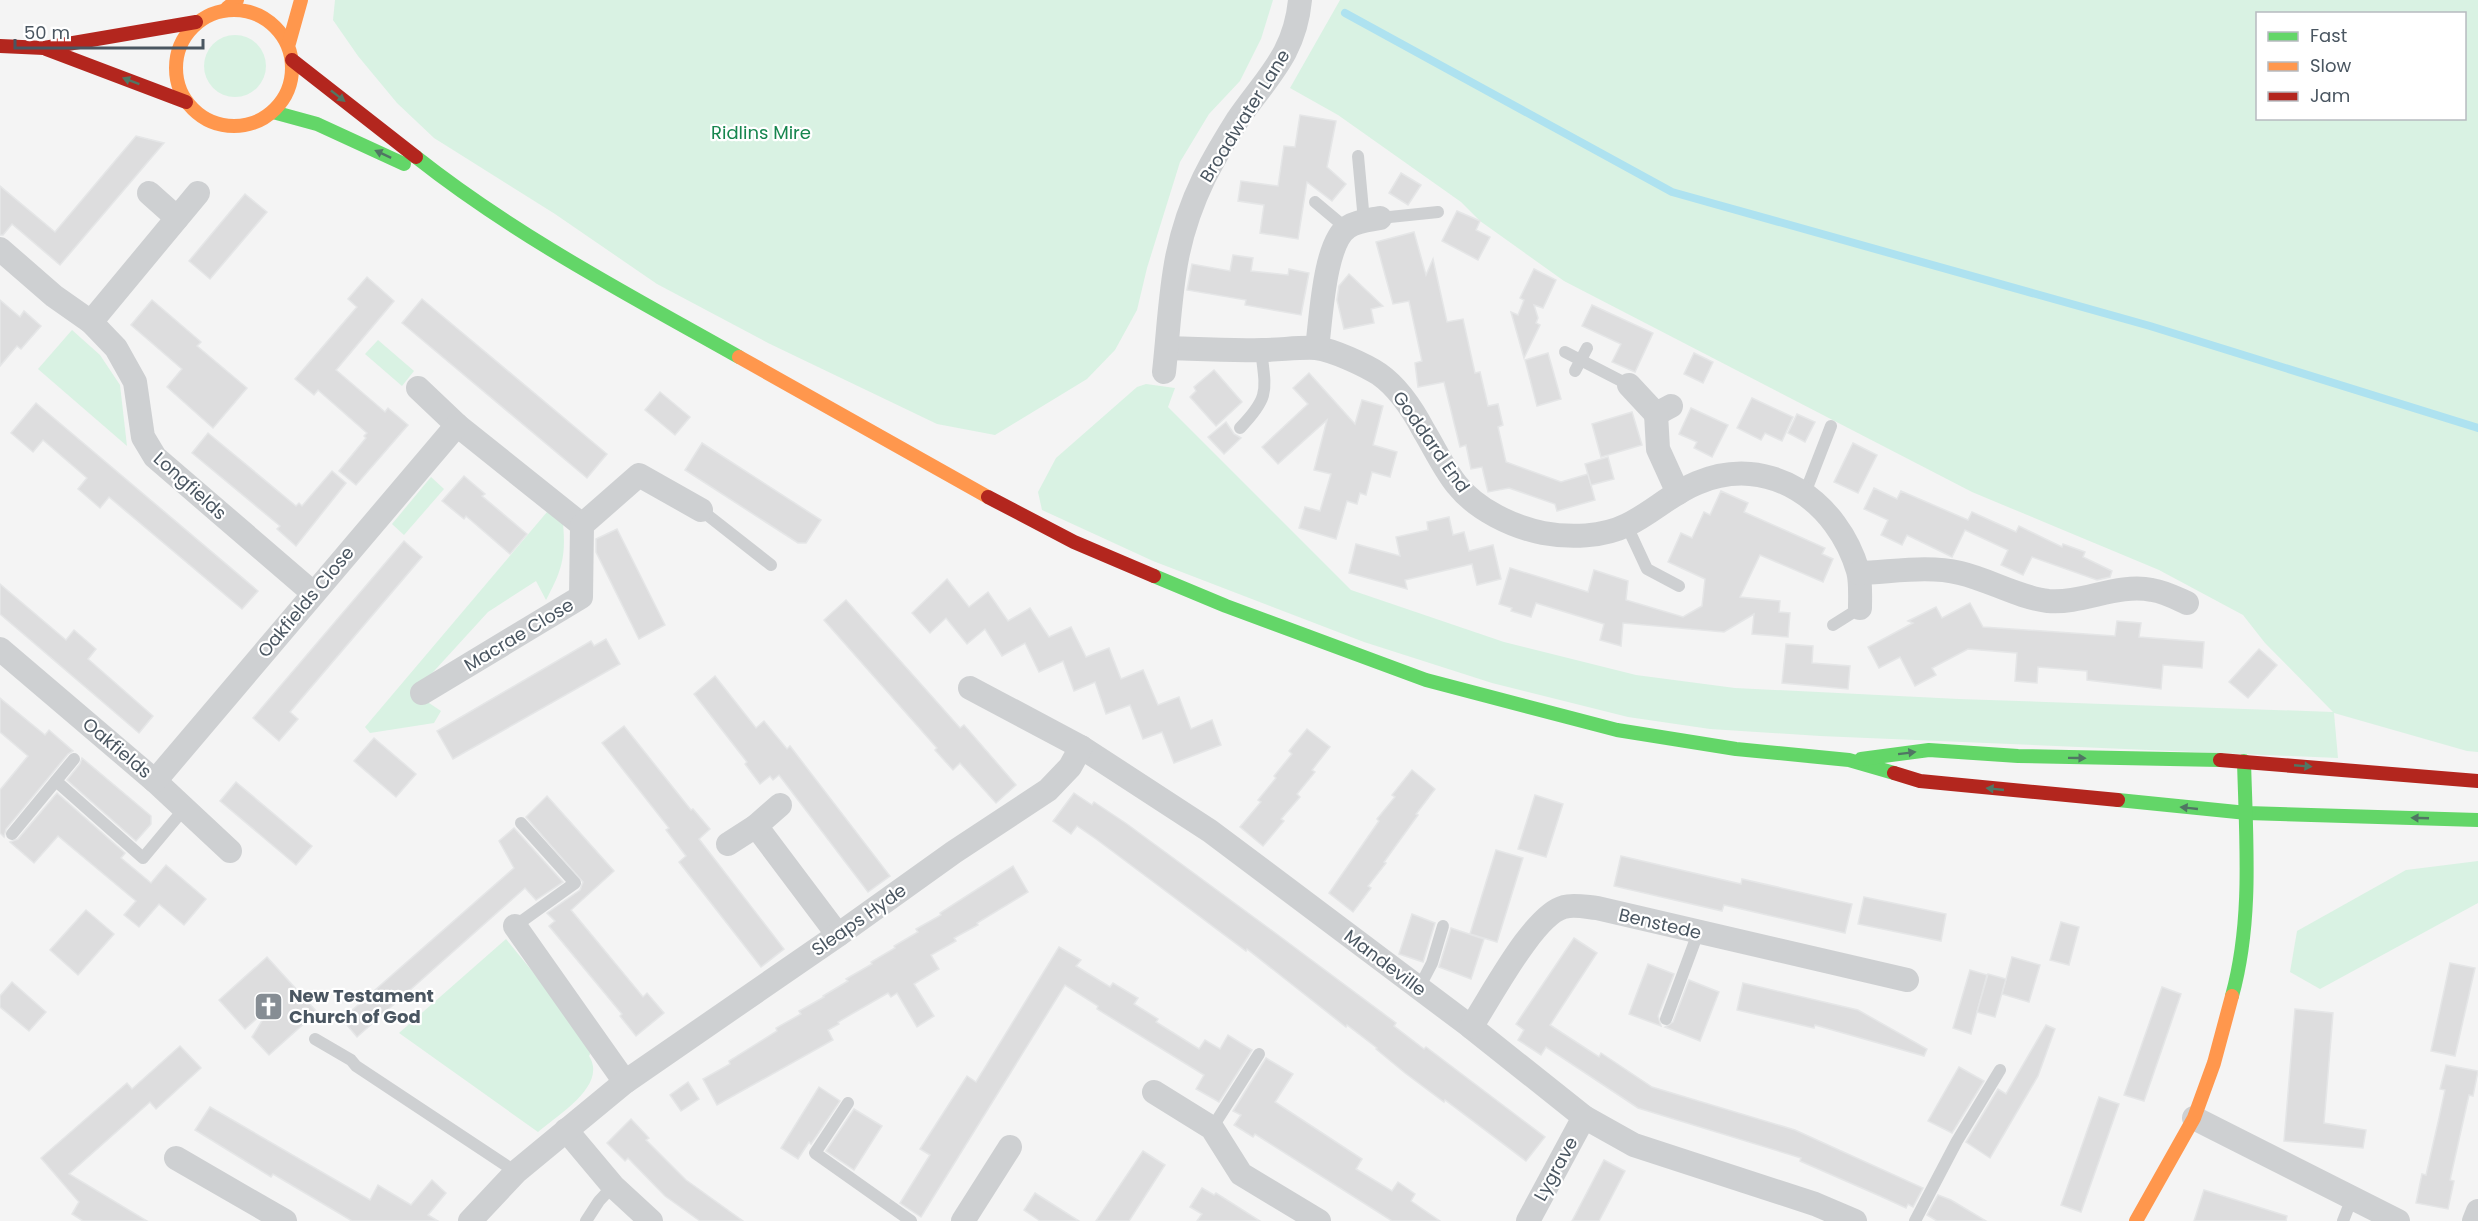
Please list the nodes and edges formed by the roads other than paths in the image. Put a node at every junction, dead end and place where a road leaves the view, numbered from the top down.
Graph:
1 (301, 0) edge
2 (1300, 0) edge
3 (232, 4) edge
4 (196, 22) junction
5 (289, 43) junction
6 (0, 46) edge
7 (44, 48) junction
8 (292, 60) junction
9 (186, 102) junction
10 (273, 112) junction
11 (1358, 156) dead end
12 (455, 188) junction
13 (149, 193) dead end
14 (198, 193) dead end
15 (1315, 202) dead end
16 (1438, 212) dead end
17 (177, 218) junction
18 (1363, 222) junction
19 (0, 249) edge
20 (91, 322) junction
21 (1167, 348) junction
22 (1317, 348) junction
23 (1587, 348) dead end
24 (1261, 350) junction
25 (1565, 352) dead end
26 (1578, 366) junction
27 (1164, 372) dead end
28 (1629, 385) joint
29 (418, 388) dead end
30 (457, 425) junction
31 (1831, 426) dead end
32 (1240, 428) dead end
33 (1678, 493) junction
34 (1805, 493) junction
35 (700, 510) joint
36 (582, 525) junction
37 (1627, 526) junction
38 (771, 565) dead end
39 (1859, 573) junction
40 (1679, 586) dead end
41 (313, 593) junction
42 (2187, 603) dead end
43 (1860, 608) joint
44 (1833, 625) dead end
45 (0, 649) edge
46 (970, 688) dead end
47 (422, 693) dead end
48 (1081, 747) junction
49 (74, 759) dead end
50 (1848, 760) junction
51 (2244, 761) junction
52 (56, 781) junction
53 (155, 781) junction
54 (2478, 781) edge
55 (780, 805) dead end
56 (184, 809) junction
57 (2247, 813) junction
58 (2478, 820) edge
59 (521, 823) dead end
60 (756, 826) junction
61 (12, 834) dead end
62 (728, 844) dead end
63 (230, 851) dead end
64 (515, 926) joint
65 (1443, 926) dead end
66 (1698, 933) junction
67 (838, 935) junction
68 (1907, 980) dead end
69 (1419, 988) junction
70 (1666, 1019) dead end
71 (1471, 1028) junction
72 (315, 1039) dead end
73 (1259, 1054) dead end
74 (2000, 1070) dead end
75 (625, 1082) junction
76 (1154, 1092) dead end
77 (848, 1103) dead end
78 (1584, 1117) junction
79 (2194, 1118) junction
80 (1212, 1128) junction
81 (566, 1130) junction
82 (1010, 1147) dead end
83 (176, 1158) dead end
84 (516, 1172) junction
85 (613, 1186) junction
86 (2352, 1198) junction
87 (2478, 1211) edge
88 (1811, 1212) edge
89 (285, 1221) edge
90 (470, 1221) edge
91 (586, 1221) edge
92 (651, 1221) edge
93 (911, 1221) edge
94 (963, 1221) edge
95 (1319, 1221) edge
96 (1528, 1221) edge
97 (1855, 1221) edge
98 (1915, 1221) edge
99 (2136, 1221) edge
100 (2343, 1221) edge
101 (2398, 1221) edge
102 (2474, 1221) edge

1 - 5 main road
2 - 21 street, Broadwater Lane
3 - 4 main road
3 - 5 main road
4 - 7 main road
4 - 9 main road
5 - 8 main road
6 - 7 main road
9 -> 7 main road
8 - 10 main road
8 -> 12 main road
9 - 10 main road
12 -> 10 main road
11 - 18 lane
12 - 50 main road
13 - 17 street
14 - 17 street
15 - 18 lane
16 - 18 lane
17 - 20 street
18 - 22 street
19 - 20 street, Longfields
20 - 41 street, Longfields
21 - 24 street, Goddard End
21 - 27 street, Broadwater Lane
22 - 24 street, Goddard End
22 - 37 street, Goddard End
23 - 26 lane
24 - 32 lane
25 - 26 lane
26 - 28 lane
28 - 33 street
29 - 30 street
30 - 36 street
30 - 41 street, Oakfields Close
31 - 34 lane
33 - 34 street, Goddard End
33 - 37 street, Goddard End
34 - 39 street, Goddard End
35 - 36 street
35 - 38 lane
36 - 47 street, Macrae Close
37 - 40 lane
39 - 42 street
39 - 43 street, Goddard End
41 - 53 street, Oakfields Close
43 - 44 lane
45 - 53 street, Oakfields
46 - 48 street, Mandeville
48 - 67 street, Sleaps Hyde
48 - 69 street, Mandeville
49 - 52 lane
50 -> 51 main road
57 -> 50 main road
51 -> 54 main road
51 - 57 main road
52 - 56 lane
52 - 61 lane
53 - 56 street, Oakfields
55 - 60 street
56 - 63 street, Oakfields
58 -> 57 main road
57 - 79 main road
59 - 64 lane
60 - 62 street
60 - 67 street
64 - 75 street
65 - 69 lane
66 - 68 street, Benstede
66 - 70 lane
66 - 71 street, Benstede
67 - 75 street, Sleaps Hyde
69 - 71 street, Mandeville
71 - 78 street, Mandeville
72 - 84 lane
73 - 80 lane
74 - 98 lane
75 - 81 street, Sleaps Hyde
76 - 80 street
77 - 93 lane
78 - 88 street, Mandeville
78 - 96 street, Lygrave
79 - 86 street
79 - 99 main road
80 - 95 street
81 - 84 street, Sleaps Hyde
81 - 85 street
82 - 94 street
83 - 89 street
84 - 90 street, Sleaps Hyde
85 - 91 lane
85 - 92 street
86 - 100 lane
86 - 101 street
87 - 102 street
88 - 97 street, Mandeville

